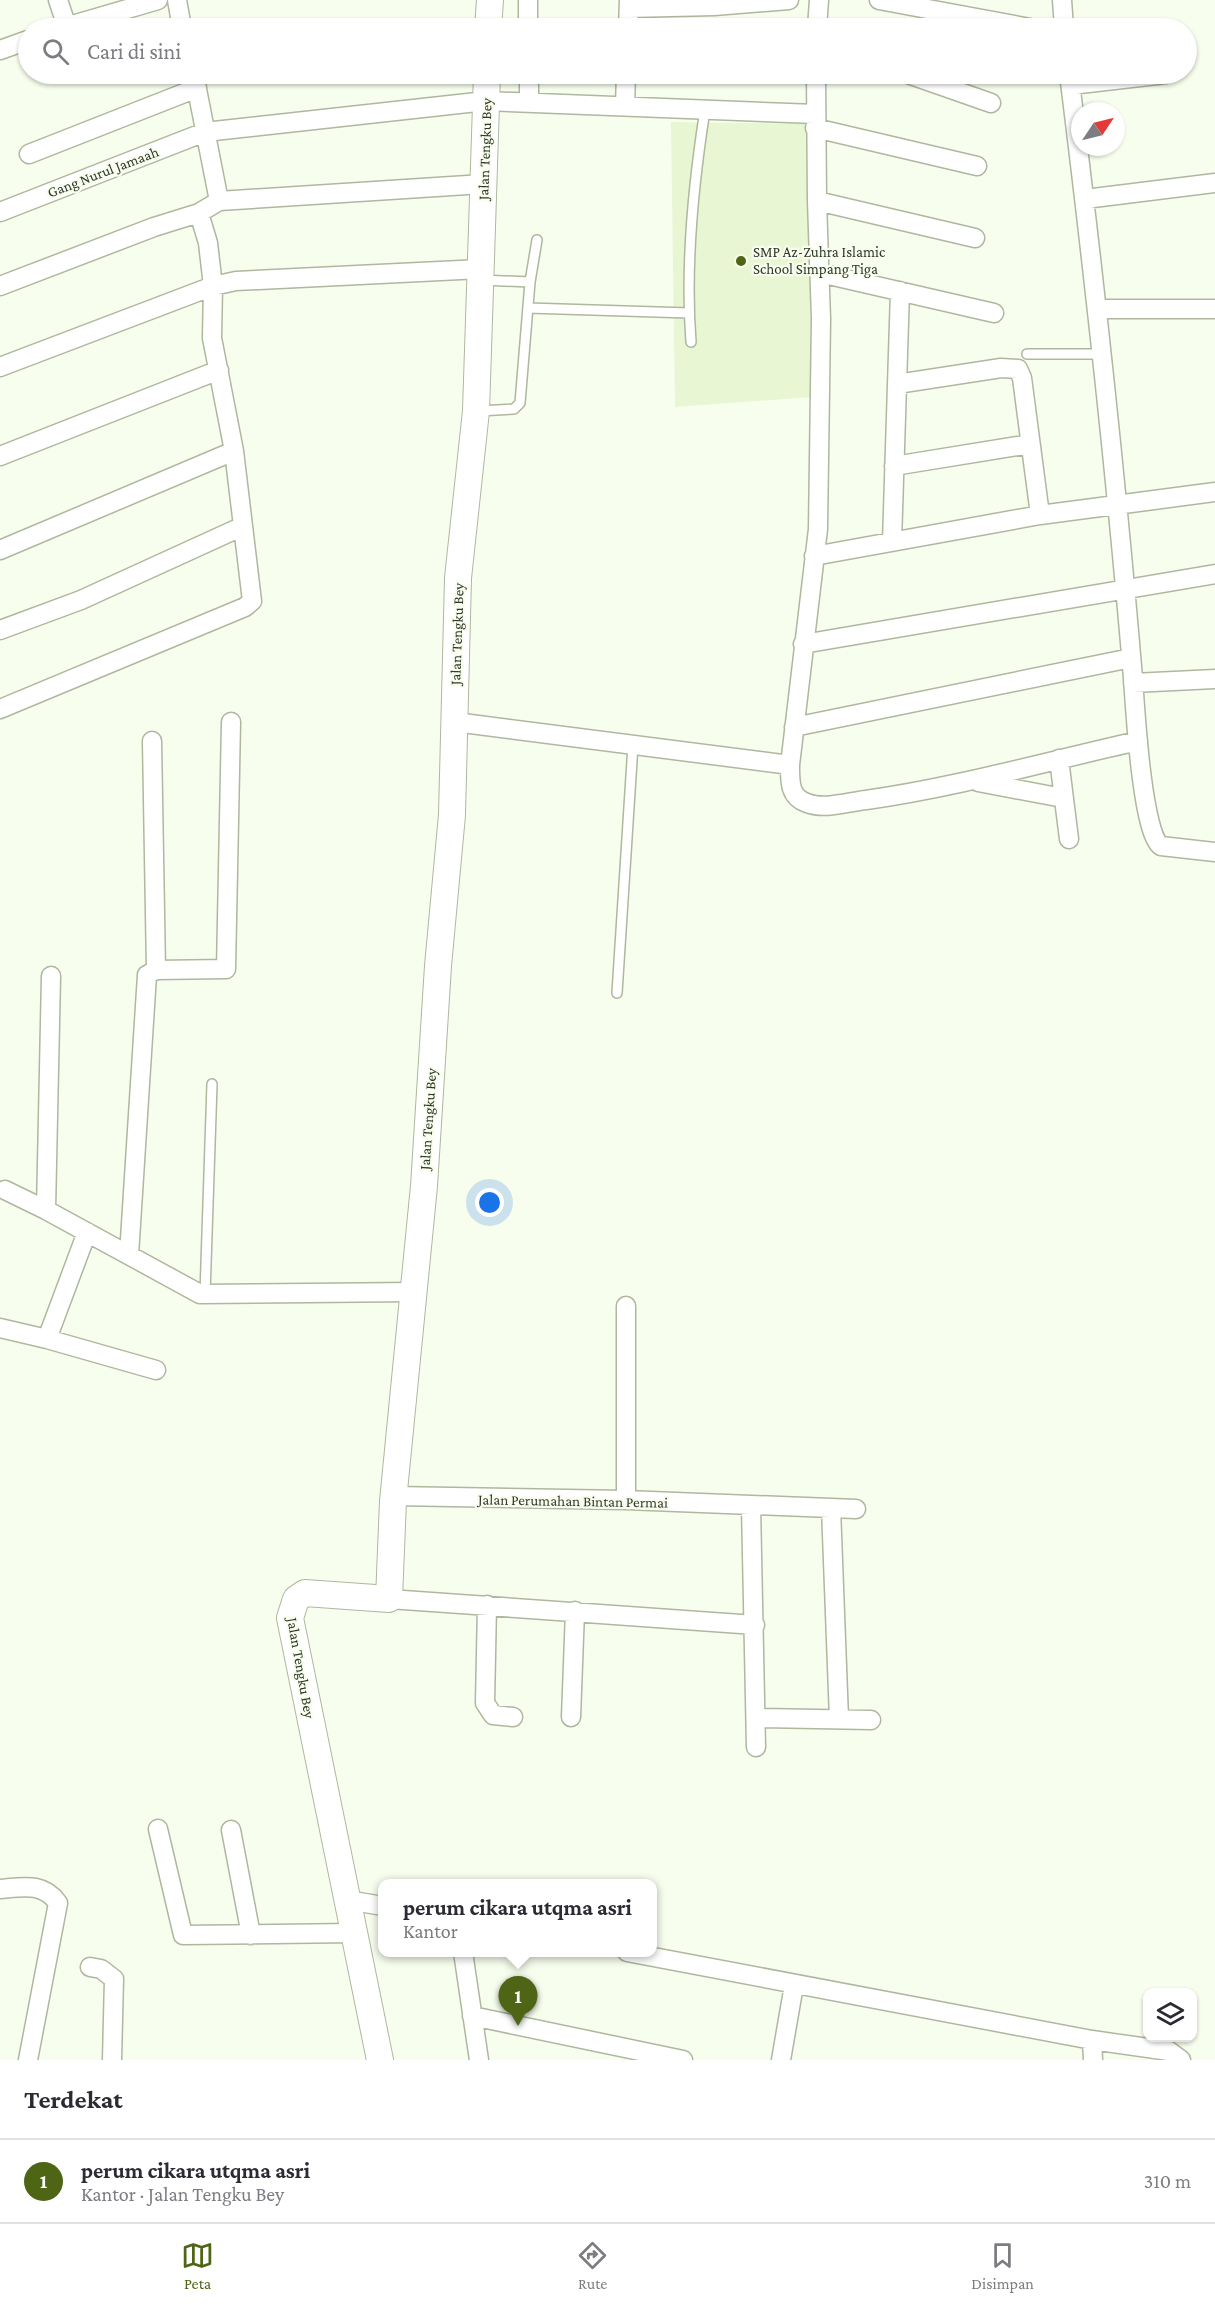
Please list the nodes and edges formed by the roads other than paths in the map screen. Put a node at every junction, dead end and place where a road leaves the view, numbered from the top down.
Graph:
1 (58, 0) edge
2 (158, 0) edge
3 (177, 0) edge
4 (490, 0) edge
5 (528, 0) edge
6 (789, 0) edge
7 (819, 0) edge
8 (1062, 0) edge
9 (888, 1) edge
10 (715, 3) edge
11 (629, 4) edge
12 (62, 18) edge
13 (98, 18) edge
14 (180, 18) edge
15 (489, 18) edge
16 (528, 18) edge
17 (818, 18) edge
18 (977, 18) edge
19 (1063, 18) edge
20 (18, 44) edge
21 (0, 50) edge
22 (189, 84) edge
23 (197, 84) edge
24 (487, 84) edge
25 (529, 84) edge
26 (626, 84) edge
27 (816, 84) edge
28 (937, 84) edge
29 (1071, 84) edge
30 (486, 100) junction
31 (529, 102) junction
32 (991, 103) dead end
33 (625, 106) junction
34 (705, 110) junction
35 (815, 121) junction
36 (205, 132) junction
37 (29, 154) dead end
38 (977, 166) dead end
39 (1215, 183) edge
40 (483, 184) junction
41 (1085, 199) junction
42 (219, 201) junction
43 (818, 201) junction
44 (0, 211) edge
45 (199, 213) junction
46 (975, 238) dead end
47 (537, 240) dead end
48 (820, 273) junction
49 (481, 274) junction
50 (530, 282) junction
51 (0, 286) edge
52 (213, 286) junction
53 (900, 291) junction
54 (528, 308) junction
55 (1097, 309) junction
56 (1215, 309) edge
57 (689, 313) junction
58 (993, 313) dead end
59 (691, 342) dead end
60 (1027, 354) dead end
61 (1102, 354) junction
62 (0, 367) edge
63 (219, 370) junction
64 (897, 384) junction
65 (477, 411) junction
66 (1030, 444) junction
67 (234, 451) junction
68 (0, 456) edge
69 (894, 466) junction
70 (1215, 492) edge
71 (1117, 506) junction
72 (1040, 515) junction
73 (241, 527) junction
74 (892, 542) junction
75 (0, 550) edge
76 (814, 556) junction
77 (1215, 574) edge
78 (1125, 589) junction
79 (0, 630) edge
80 (804, 644) junction
81 (1131, 658) junction
82 (1215, 679) edge
83 (1133, 684) junction
84 (0, 709) edge
85 (231, 722) dead end
86 (454, 722) junction
87 (794, 727) junction
88 (152, 741) dead end
89 (1138, 741) junction
90 (633, 745) junction
91 (1059, 759) junction
92 (790, 765) junction
93 (970, 781) junction
94 (1063, 798) junction
95 (1069, 839) dead end
96 (1215, 852) edge
97 (156, 969) junction
98 (51, 975) dead end
99 (617, 993) dead end
100 (212, 1084) dead end
101 (5, 1190) dead end
102 (46, 1210) junction
103 (87, 1232) junction
104 (129, 1255) junction
105 (414, 1292) junction
106 (205, 1294) junction
107 (626, 1306) dead end
108 (0, 1328) edge
109 (47, 1339) junction
110 (156, 1370) dead end
111 (394, 1496) junction
112 (626, 1500) junction
113 (751, 1506) junction
114 (831, 1508) junction
115 (856, 1509) dead end
116 (389, 1599) junction
117 (487, 1605) junction
118 (575, 1611) junction
119 (756, 1625) junction
120 (513, 1717) dead end
121 (571, 1717) dead end
122 (757, 1718) junction
123 (839, 1719) junction
124 (871, 1720) dead end
125 (756, 1747) dead end
126 (158, 1829) dead end
127 (231, 1830) dead end
128 (0, 1889) edge
129 (347, 1900) junction
130 (378, 1905) edge
131 (354, 1933) junction
132 (251, 1935) junction
133 (464, 1957) edge
134 (649, 1957) edge
135 (90, 1967) dead end
136 (794, 1984) junction
137 (472, 2016) junction
138 (1092, 2040) junction
139 (31, 2059) edge
140 (112, 2060) edge
141 (380, 2060) edge
142 (479, 2060) edge
143 (683, 2060) edge
144 (781, 2060) edge
145 (1093, 2060) edge
146 (1181, 2060) edge

1 - 12 street
2 - 13 street
3 - 14 street
4 - 15 main road
5 - 16 street
6 - 10 street
7 - 17 street
8 - 19 street
9 - 18 street
10 - 11 street
20 - 21 street
22 - 37 street
23 - 36 street
24 - 30 main road, Jalan Tengku Bey
25 - 31 street
26 - 33 street
27 - 35 street
28 - 32 street
29 - 41 street
30 - 31 street, Gang Nurul Jamaah
30 - 36 street, Gang Nurul Jamaah
30 - 40 main road, Jalan Tengku Bey
31 - 33 street, Gang Nurul Jamaah
33 - 34 street, Gang Nurul Jamaah
34 - 35 street, Gang Nurul Jamaah
34 - 57 lane
35 - 38 street, Gang Nurul Jamaah
35 - 43 street
36 - 42 street
36 - 44 street, Gang Nurul Jamaah
39 - 41 street
40 - 42 street
40 - 49 main road, Jalan Tengku Bey
41 - 55 street
42 - 45 street
43 - 46 street
43 - 48 street
45 - 51 street
45 - 52 street
47 - 50 lane
48 - 53 street
48 - 76 street
49 - 50 lane
49 - 52 street
49 - 65 main road, Jalan Tengku Bey
50 - 54 lane
52 - 62 street
52 - 63 street
53 - 58 street
53 - 64 street
54 - 57 lane
54 - 65 lane
55 - 56 street
55 - 61 street
57 - 59 lane
60 - 61 lane
61 - 71 street
63 - 67 street
63 - 68 street
64 - 66 street
64 - 69 street
65 - 86 main road, Jalan Tengku Bey
66 - 69 street
66 - 72 street
67 - 73 street
67 - 75 street
69 - 74 street
70 - 71 street
71 - 72 street
71 - 78 street
72 - 74 street
73 - 79 street
73 - 84 street
74 - 76 street
76 - 80 street
77 - 78 street
78 - 80 street
78 - 81 street
80 - 87 street
81 - 83 street
81 - 87 street
82 - 83 street
83 - 89 street
85 - 97 street
86 - 90 street
86 - 105 main road, Jalan Tengku Bey
87 - 92 street
88 - 97 street
89 - 91 street
89 - 96 street
90 - 92 street
90 - 99 lane
91 - 93 street
91 - 94 street
92 - 93 street
93 - 94 street
94 - 95 street
97 - 104 street
98 - 102 street
100 - 106 lane
101 - 102 street
102 - 103 street
103 - 104 street
103 - 109 street
104 - 106 street
105 - 106 street
105 - 111 main road, Jalan Tengku Bey
107 - 112 street
108 - 109 street
109 - 110 street
111 - 112 street, Jalan Perumahan Bintan Permai
111 - 116 main road, Jalan Tengku Bey
112 - 113 street, Jalan Perumahan Bintan Permai
113 - 114 street, Jalan Perumahan Bintan Permai
113 - 119 street
114 - 115 street, Jalan Perumahan Bintan Permai
114 - 123 street
116 - 117 street
116 - 129 main road, Jalan Tengku Bey
117 - 118 street
117 - 120 street
118 - 119 street
118 - 121 street
119 - 122 street
122 - 123 street
122 - 125 street
123 - 124 street
126 - 132 street
127 - 132 street
128 - 139 street
129 - 130 street
129 - 131 main road, Jalan Tengku Bey
131 - 132 street
131 - 141 main road, Jalan Tengku Bey
133 - 137 street
134 - 136 street
135 - 140 street
136 - 138 street
136 - 144 street
137 - 142 street
137 - 143 street
138 - 145 street
138 - 146 street

